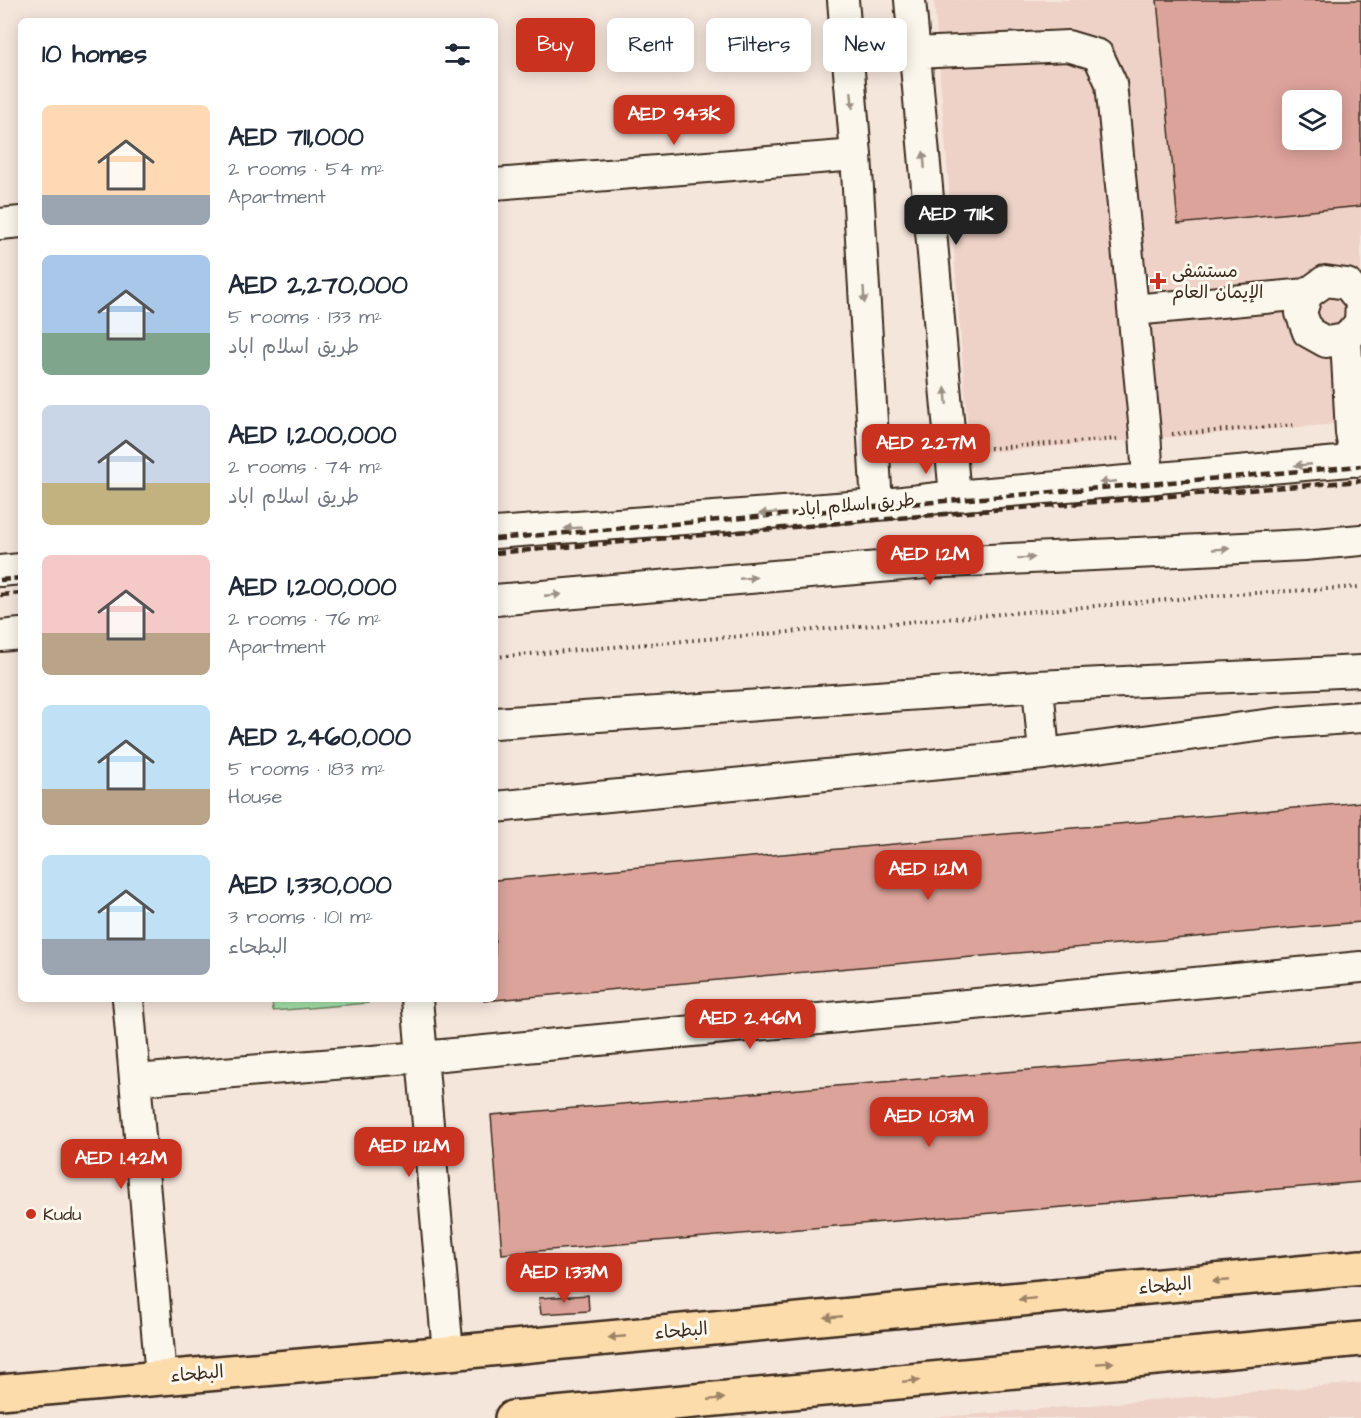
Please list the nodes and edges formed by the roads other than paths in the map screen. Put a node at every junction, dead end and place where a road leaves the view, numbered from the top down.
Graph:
1 (843, 0) edge
2 (910, 0) edge
3 (915, 53) junction
4 (856, 155) junction
5 (498, 184) edge
6 (18, 222) edge
7 (0, 224) edge
8 (1307, 294) junction
9 (1133, 310) junction
10 (1346, 339) junction
11 (1358, 461) edge
12 (1148, 479) junction
13 (955, 496) junction
14 (877, 505) junction
15 (498, 533) edge
16 (1361, 540) edge
17 (18, 569) edge
18 (0, 571) edge
19 (498, 600) edge
20 (18, 634) edge
21 (0, 636) edge
22 (1361, 671) edge
23 (1038, 686) junction
24 (1361, 717) edge
25 (498, 723) edge
26 (1044, 754) junction
27 (498, 807) edge
28 (1361, 967) edge
29 (128, 1002) edge
30 (417, 1002) edge
31 (422, 1057) junction
32 (135, 1080) junction
33 (1354, 1270) edge
34 (1361, 1327) edge
35 (1361, 1339) edge
36 (1327, 1342) junction
37 (448, 1353) junction
38 (161, 1377) junction
39 (0, 1392) edge
40 (512, 1418) edge

1 -> 4 street
2 - 3 street
3 - 9 street
13 -> 3 street
4 - 5 street
4 -> 14 street
6 - 7 street
8 - 9 street
8 - 10 street
8 - 10 street
9 - 12 street
10 - 11 street
11 -> 12 street, طريق اسلام اباد
12 -> 13 street, طريق اسلام اباد
13 - 14 street, طريق اسلام اباد
14 -> 15 street, طريق اسلام اباد
19 -> 16 street
17 - 18 street
20 - 21 street
22 - 23 street
23 - 25 street
23 - 26 street
24 - 26 street
26 - 27 street
28 - 31 street
29 - 32 street
30 - 31 street
31 - 32 street
31 - 37 street
32 - 38 street
33 -> 37 main road, البطحاء
34 - 36 main road
35 - 36 main road
40 -> 36 main road
37 - 38 main road, البطحاء
38 - 39 main road, البطحاء

